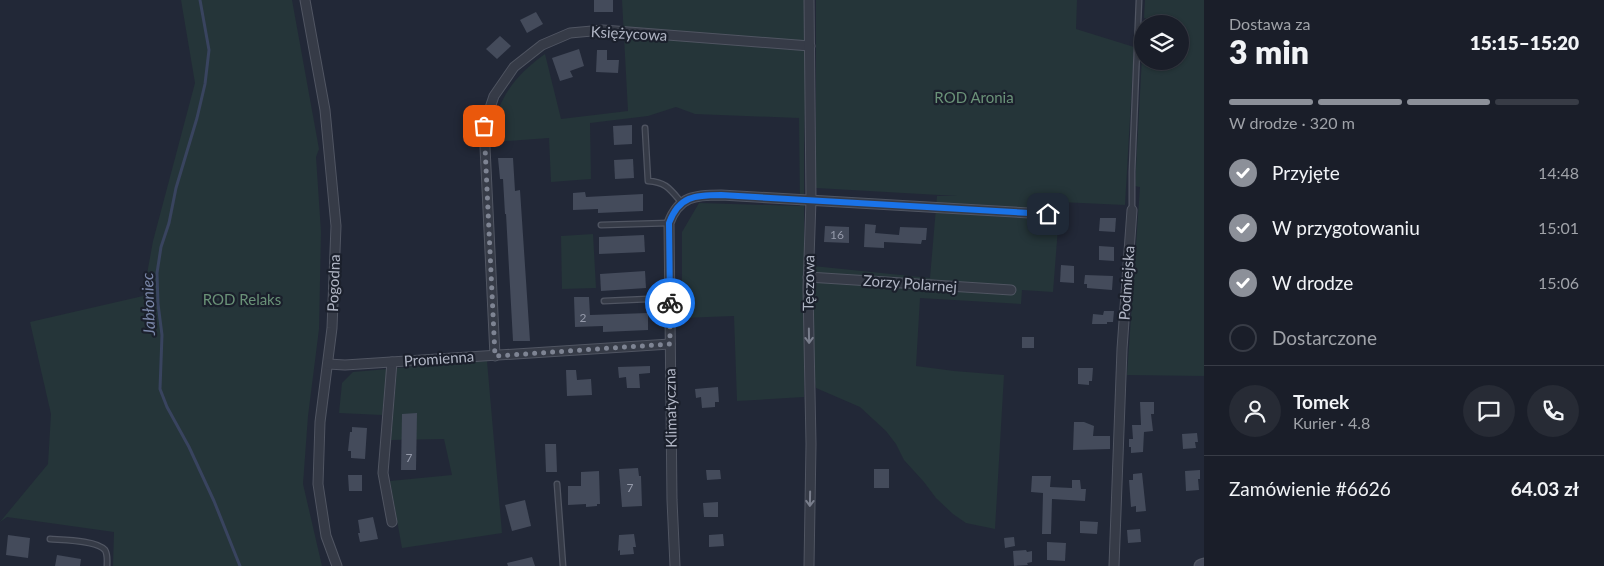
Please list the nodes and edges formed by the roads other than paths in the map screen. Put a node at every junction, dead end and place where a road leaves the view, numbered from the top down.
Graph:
1 (305, 0) edge
2 (809, 0) edge
3 (1139, 0) edge
4 (810, 46) junction
5 (645, 128) dead end
6 (811, 200) junction
7 (681, 202) junction
8 (1132, 210) joint
9 (1048, 214) dead end
10 (669, 223) junction
11 (601, 225) dead end
12 (808, 277) junction
13 (1011, 290) dead end
14 (670, 298) junction
15 (604, 301) dead end
16 (670, 344) junction
17 (495, 356) junction
18 (392, 362) junction
19 (328, 364) junction
20 (557, 484) dead end
21 (392, 522) dead end
22 (50, 539) dead end
23 (106, 566) edge
24 (337, 566) edge
25 (563, 566) edge
26 (676, 566) edge
27 (808, 566) edge
28 (1114, 566) edge

1 - 19 street, Pogodna
2 - 4 street, Tęczowa
3 - 8 lane, Podmiejska
4 - 6 street, Tęczowa
4 - 17 street, Księżycowa
5 - 7 lane
6 - 7 street
6 - 9 street
6 - 12 street, Tęczowa
7 - 10 street
8 - 28 street, Podmiejska
10 - 11 lane
10 - 14 street, Klimatyczna
12 - 13 street, Zorzy Polarnej
12 -> 27 street, Tęczowa
14 - 15 lane
14 - 16 street, Klimatyczna
16 - 17 street, Promienna
16 - 26 street, Klimatyczna
17 - 18 street, Promienna
18 - 19 street, Promienna
18 - 21 street
19 - 24 street, Pogodna
20 - 25 lane
22 - 23 lane

